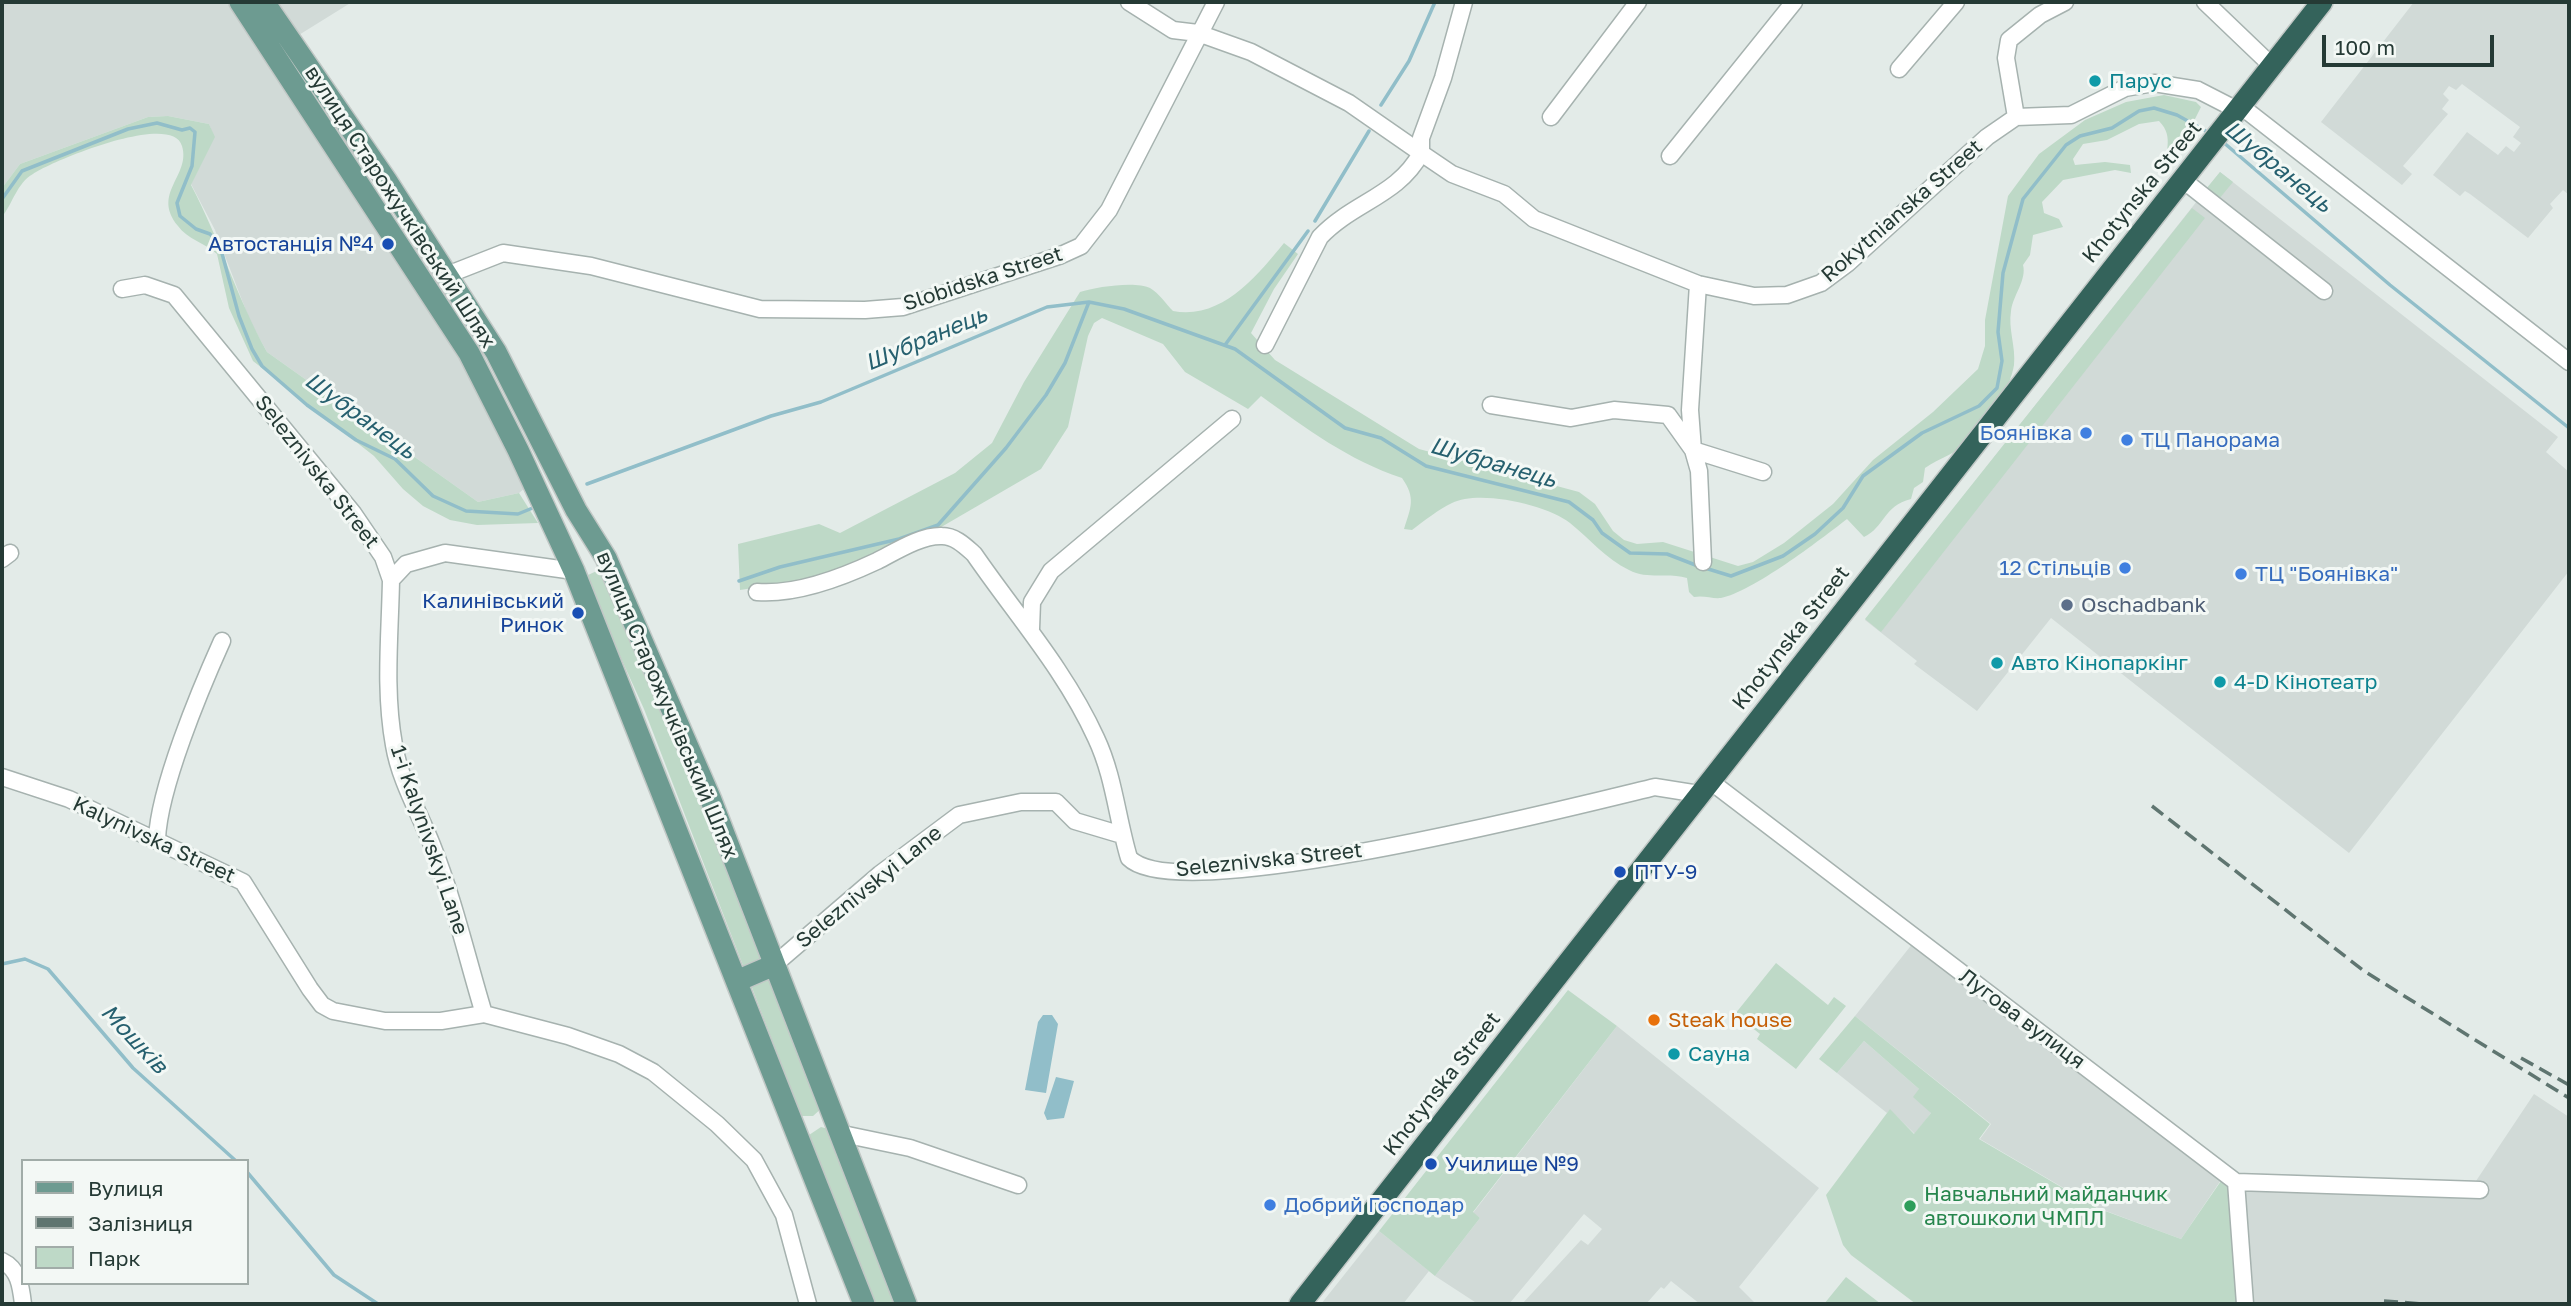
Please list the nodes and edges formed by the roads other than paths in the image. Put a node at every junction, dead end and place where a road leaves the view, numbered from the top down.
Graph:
1 (240, 2) edge
2 (264, 2) edge
3 (1129, 2) edge
4 (1216, 2) edge
5 (1464, 2) edge
6 (1638, 2) edge
7 (1794, 2) edge
8 (1956, 2) edge
9 (2065, 2) edge
10 (2205, 2) edge
11 (2322, 2) edge
12 (1198, 33) junction
13 (2273, 67) junction
14 (1899, 69) dead end
15 (2238, 112) junction
16 (1551, 117) dead end
17 (2016, 117) junction
18 (1420, 153) junction
19 (1670, 156) dead end
20 (2187, 176) junction
21 (447, 275) junction
22 (1699, 284) junction
23 (122, 289) dead end
24 (2324, 291) dead end
25 (1265, 345) dead end
26 (496, 352) junction
27 (2569, 362) edge
28 (475, 364) junction
29 (1490, 405) dead end
30 (1232, 419) dead end
31 (1693, 450) junction
32 (1763, 472) dead end
33 (606, 558) junction
34 (1703, 562) dead end
35 (574, 570) junction
36 (391, 579) junction
37 (757, 592) dead end
38 (1031, 629) junction
39 (222, 641) dead end
40 (2, 777) edge
41 (1705, 787) junction
42 (1122, 835) junction
43 (157, 839) junction
44 (774, 965) junction
45 (737, 981) junction
46 (484, 1014) junction
47 (835, 1125) junction
48 (796, 1131) junction
49 (2236, 1182) junction
50 (1018, 1185) dead end
51 (2480, 1190) dead end
52 (2, 1261) edge
53 (23, 1304) edge
54 (808, 1304) edge
55 (864, 1304) edge
56 (906, 1304) edge
57 (1300, 1304) edge
58 (2245, 1304) edge

1 - 28 main road, вулиця Старожучківський Шлях
2 - 21 main road, вулиця Старожучківський Шлях
3 - 12 street, Rokytnianska Street
4 - 12 street, Slobidska Street
5 - 18 street
6 - 16 street
7 - 19 street
8 - 14 street
9 - 17 street
10 - 13 street
11 - 13 highway, Khotynska Street
12 - 18 street, Rokytnianska Street
12 - 21 street, Slobidska Street
13 - 15 highway, Khotynska Street
15 - 17 street
15 - 20 highway, Khotynska Street
15 - 27 street
17 - 22 street, Rokytnianska Street
18 - 22 street, Rokytnianska Street
18 - 25 street
20 - 24 street
20 - 41 highway, Khotynska Street
21 - 26 main road, вулиця Старожучківський Шлях
22 - 31 street
23 - 36 street, Seleznivska Street
26 - 28 main road
26 - 33 main road, вулиця Старожучківський Шлях
28 - 35 main road, вулиця Старожучківський Шлях
29 - 31 street
30 - 38 street
31 - 32 street
31 - 34 street
33 - 35 main road
33 - 44 main road, вулиця Старожучківський Шлях
35 - 36 street
35 - 45 main road, вулиця Старожучківський Шлях
36 - 46 street, 1-i Kalynivskyi Lane
37 - 38 street, Seleznivska Street
38 - 42 street, Seleznivska Street
39 - 43 street
40 - 43 street, Kalynivska Street
41 - 42 street, Seleznivska Street
41 - 49 street, Лугова вулиця
41 - 57 highway, Khotynska Street
42 - 44 street, Seleznivskyi Lane
43 - 46 street, Kalynivska Street
44 - 45 main road
44 - 47 main road, вулиця Старожучківський Шлях
45 - 48 main road, вулиця Старожучківський Шлях
46 - 54 street, Kalynivska Street
47 - 48 main road
47 - 50 street
47 - 56 main road, вулиця Старожучківський Шлях
48 - 55 main road, вулиця Старожучківський Шлях
49 - 51 street
49 - 58 street
52 - 53 street

